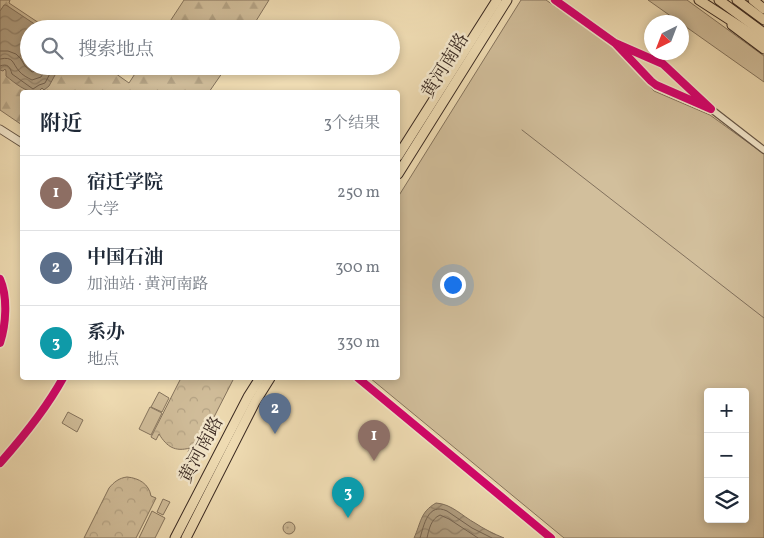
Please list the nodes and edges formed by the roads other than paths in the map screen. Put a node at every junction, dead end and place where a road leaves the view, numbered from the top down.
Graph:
1 (497, 0) edge
2 (507, 0) edge
3 (555, 0) edge
4 (698, 0) edge
5 (719, 0) edge
6 (737, 0) edge
7 (753, 0) edge
8 (757, 0) edge
9 (764, 7) edge
10 (764, 20) edge
11 (764, 33) edge
12 (764, 42) edge
13 (615, 43) junction
14 (764, 49) edge
15 (711, 109) junction
16 (0, 129) edge
17 (20, 142) edge
18 (764, 150) edge
19 (400, 153) edge
20 (400, 171) edge
21 (0, 279) edge
22 (0, 343) edge
23 (62, 380) edge
24 (259, 380) edge
25 (269, 380) edge
26 (360, 380) edge
27 (0, 463) edge
28 (175, 538) edge
29 (186, 538) edge
30 (551, 538) edge

1 - 19 main road, 黄河南路
2 - 20 main road, 黄河南路
3 - 13 street
4 - 12 main road
4 - 14 main road
5 - 11 main road
6 - 10 main road
7 - 9 main road
8 - 9 main road
13 - 15 street
13 - 15 street
15 - 18 street
16 - 17 street
21 - 22 street
23 - 27 street
24 - 28 main road, 黄河南路
25 - 29 main road, 黄河南路
26 - 30 street

